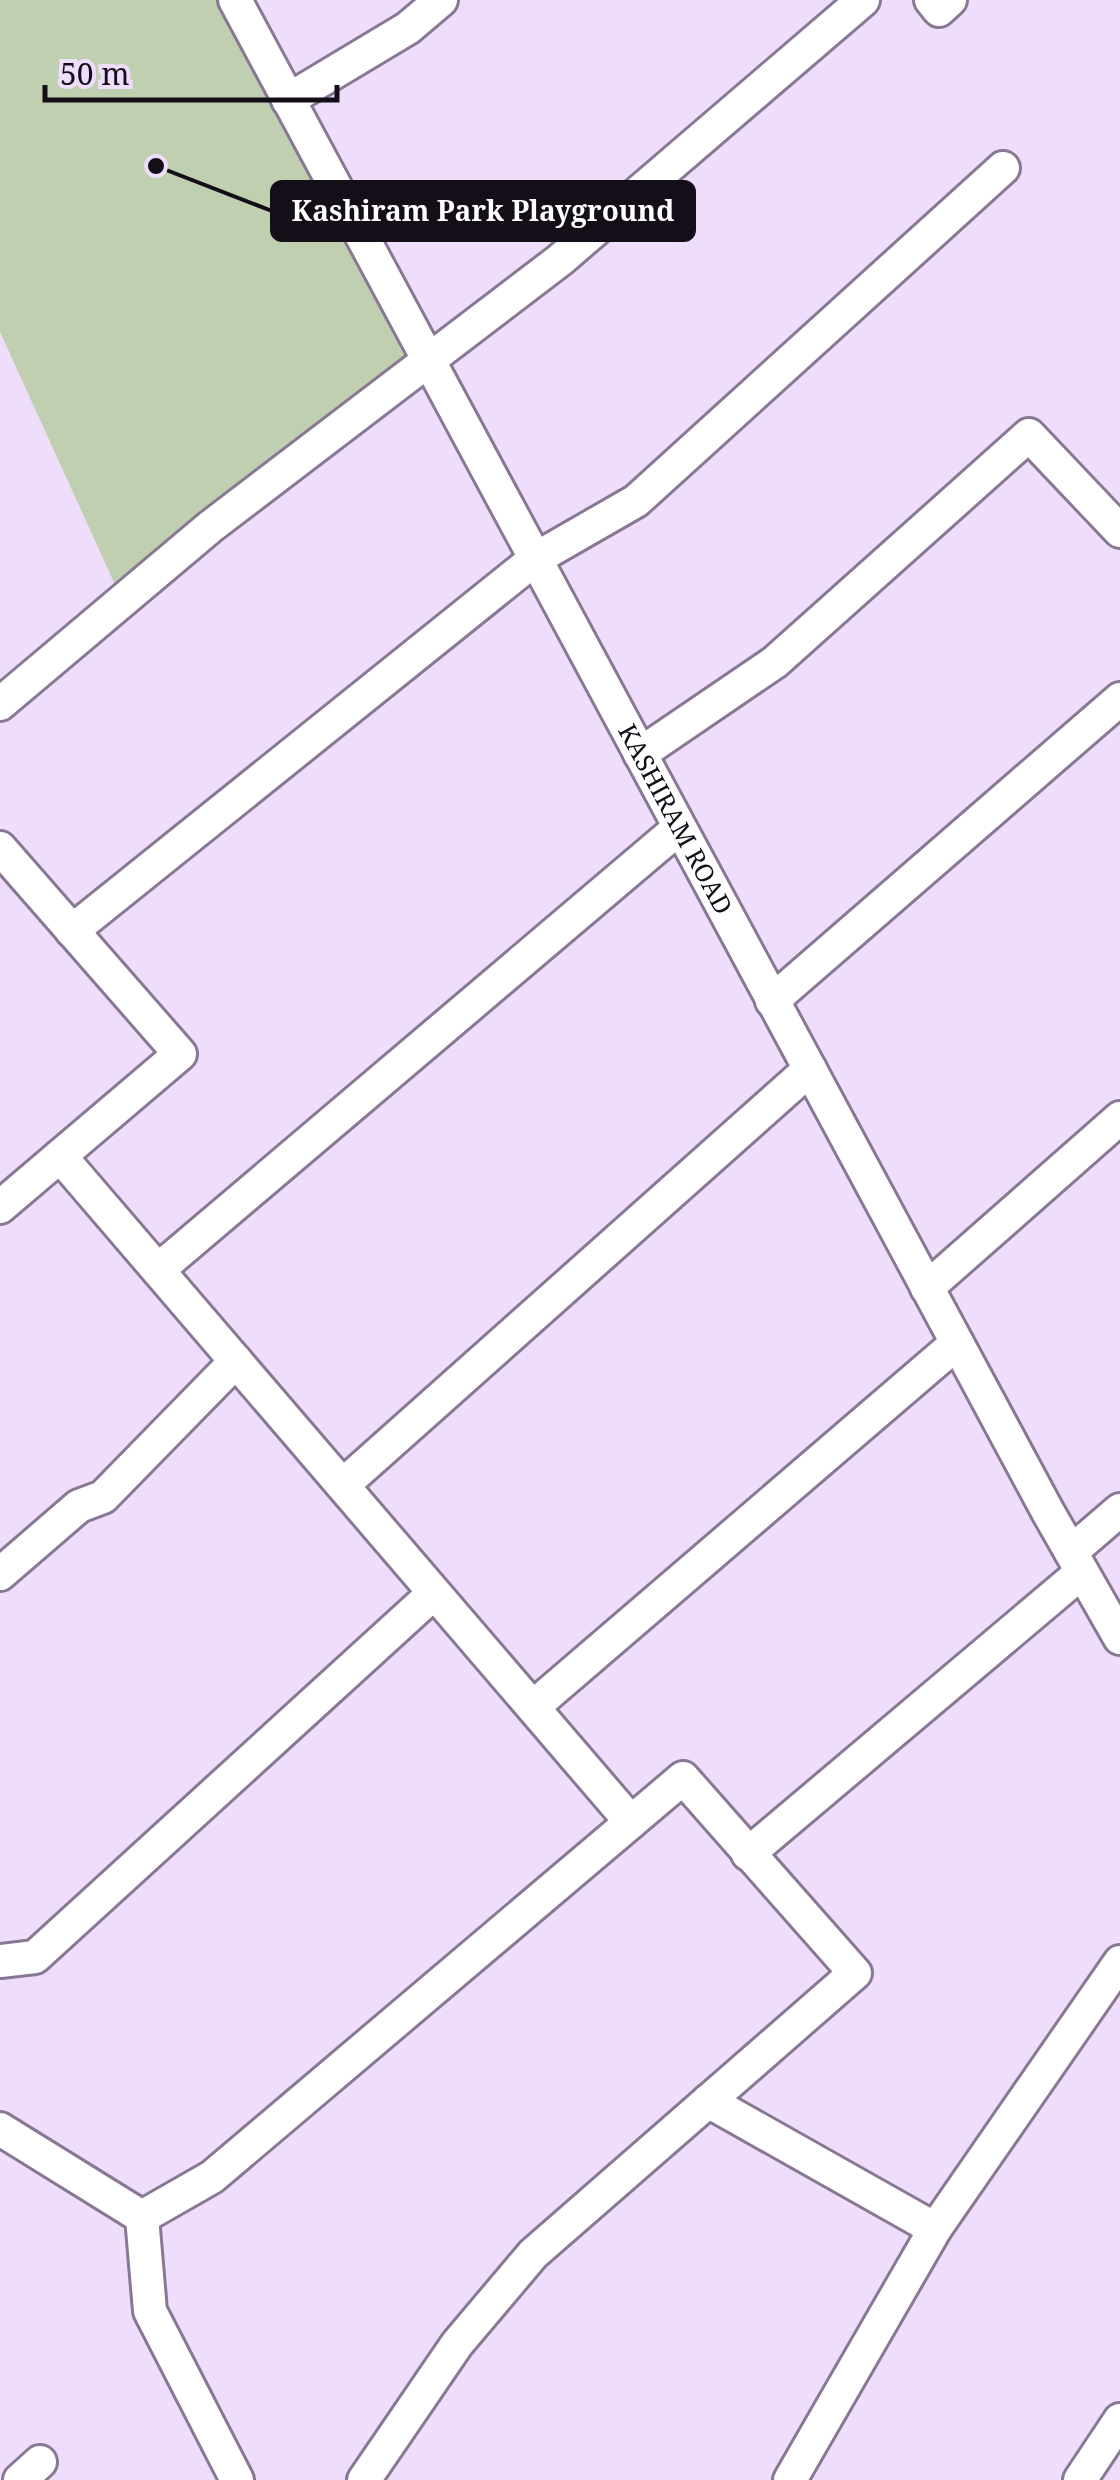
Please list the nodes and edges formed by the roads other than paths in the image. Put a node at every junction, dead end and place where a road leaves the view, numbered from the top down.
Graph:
1 (235, 0) edge
2 (441, 0) edge
3 (863, 0) edge
4 (931, 0) edge
5 (950, 0) edge
6 (288, 100) junction
7 (1003, 168) dead end
8 (428, 359) junction
9 (1120, 530) edge
10 (535, 559) junction
11 (0, 704) edge
12 (1118, 704) edge
13 (640, 754) junction
14 (680, 828) junction
15 (0, 848) edge
16 (72, 931) junction
17 (772, 1001) junction
18 (810, 1069) junction
19 (1120, 1118) edge
20 (60, 1156) junction
21 (0, 1208) edge
22 (158, 1270) junction
23 (927, 1288) junction
24 (957, 1343) junction
25 (236, 1360) junction
26 (342, 1485) junction
27 (1120, 1510) edge
28 (1076, 1562) junction
29 (0, 1574) edge
30 (434, 1592) junction
31 (1120, 1638) edge
32 (533, 1708) junction
33 (631, 1822) junction
34 (748, 1854) junction
35 (0, 1961) edge
36 (1120, 1962) edge
37 (708, 2100) junction
38 (0, 2129) edge
39 (142, 2217) junction
40 (935, 2229) junction
41 (1120, 2420) edge
42 (237, 2480) edge
43 (364, 2480) edge
44 (790, 2480) edge
45 (1080, 2480) edge

1 - 6 street, KASHIRAM ROAD
2 - 6 street
3 - 8 street
4 - 5 street
6 - 8 street, KASHIRAM ROAD
7 - 10 street
8 - 10 street, KASHIRAM ROAD
8 - 11 street
9 - 13 street
10 - 13 street, KASHIRAM ROAD
10 - 16 street
12 - 17 street
13 - 14 street, KASHIRAM ROAD
14 - 17 street, KASHIRAM ROAD
14 - 22 street
15 - 16 street
16 - 20 street
17 - 18 street, KASHIRAM ROAD
18 - 23 street, KASHIRAM ROAD
18 - 26 street
19 - 23 street
20 - 21 street
20 - 22 street
22 - 25 street
23 - 24 street, KASHIRAM ROAD
24 - 28 street, KASHIRAM ROAD
24 - 32 street
25 - 26 street
25 - 29 street
26 - 30 street
27 - 28 street
28 - 31 street, KASHIRAM ROAD
28 - 34 street
30 - 32 street
30 - 35 street
32 - 33 street
33 - 34 street
33 - 39 street
34 - 37 street
36 - 40 street
37 - 40 street
37 - 43 street
38 - 39 street
39 - 42 street
40 - 44 street
41 - 45 street

